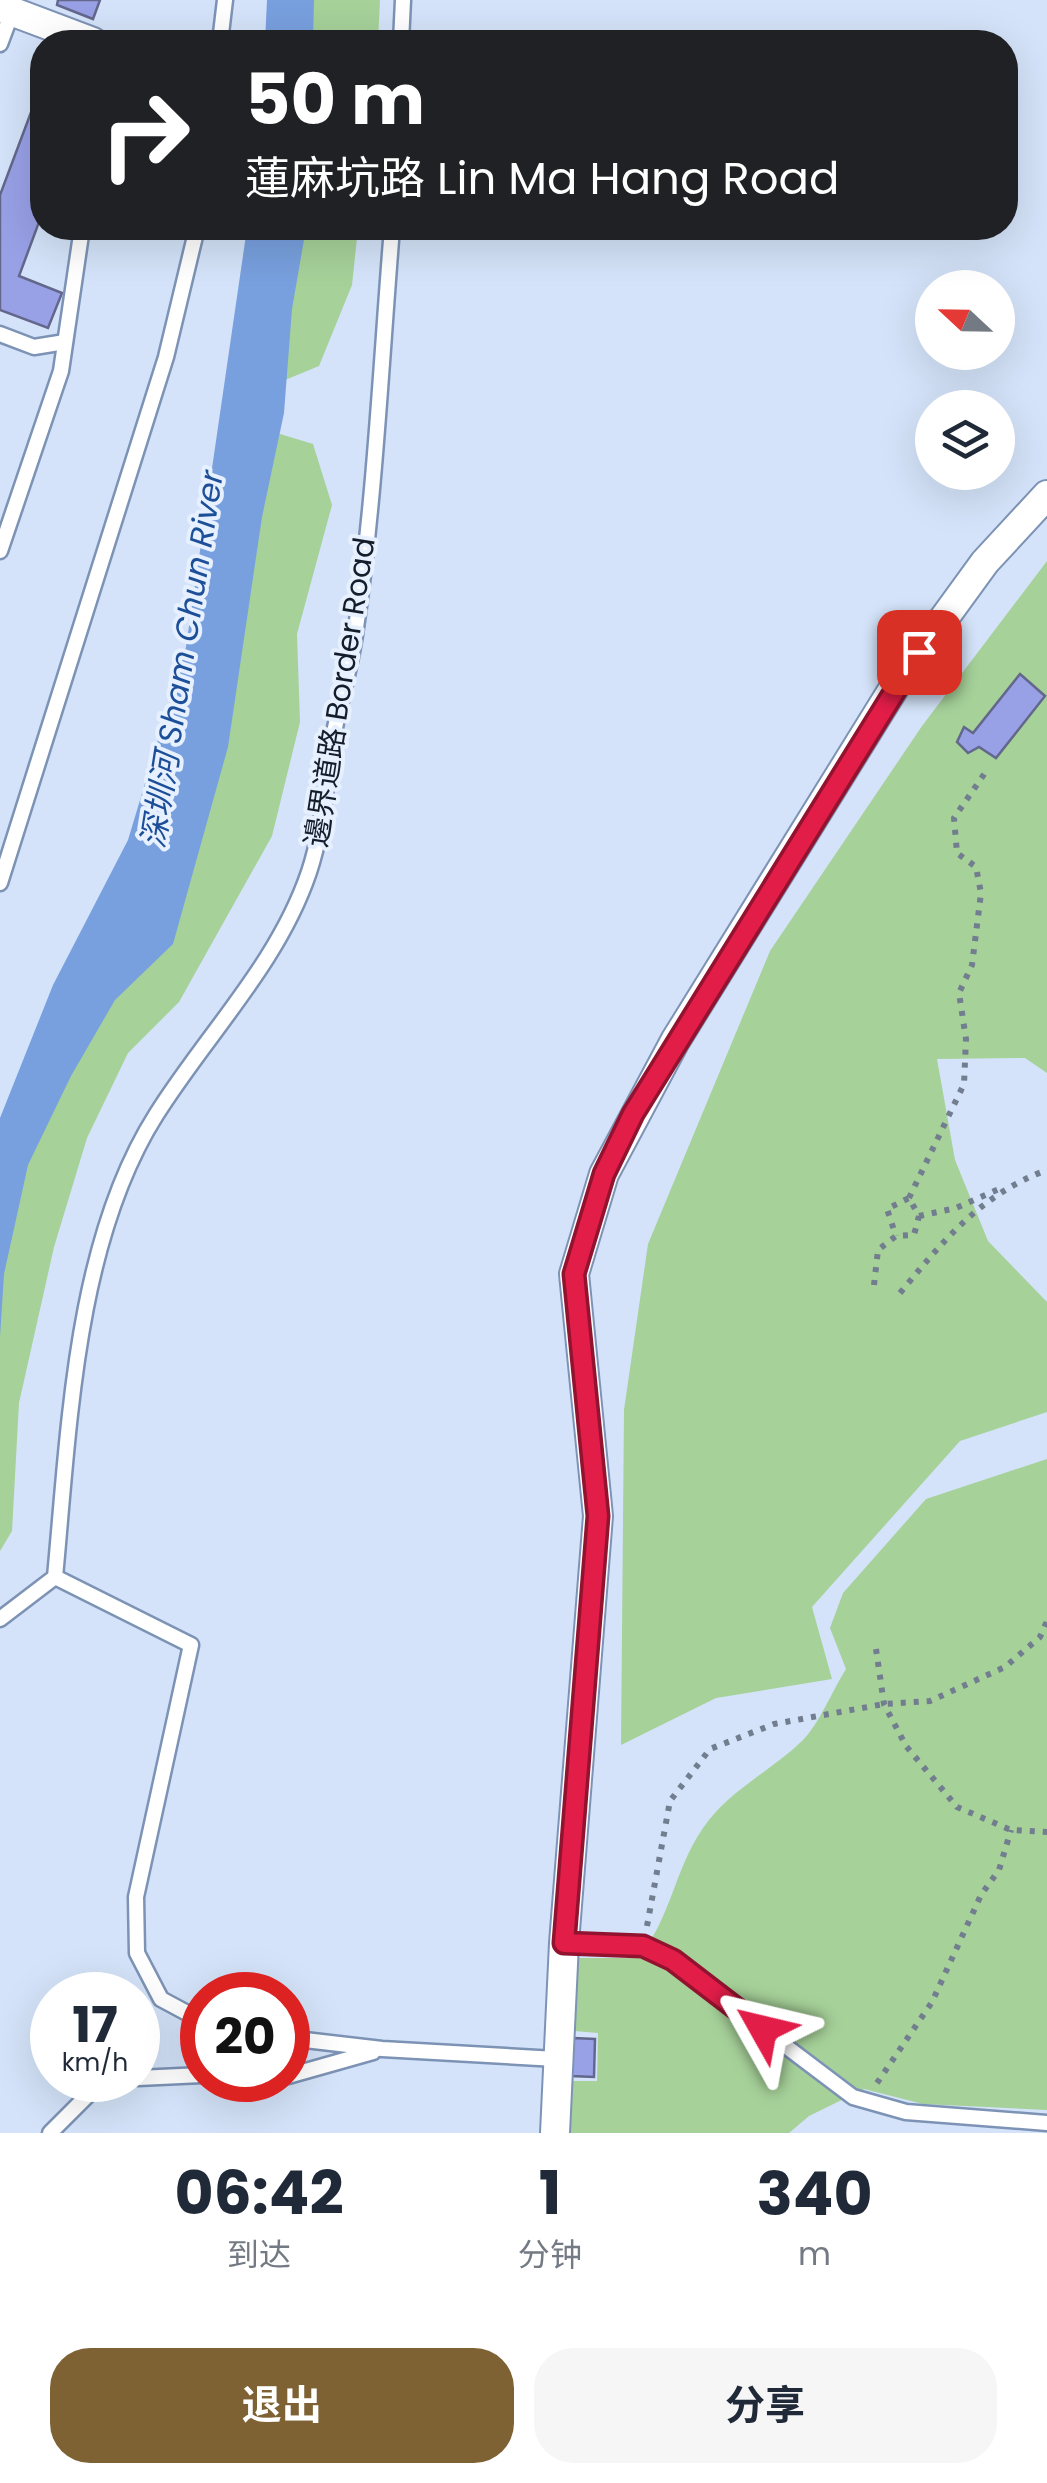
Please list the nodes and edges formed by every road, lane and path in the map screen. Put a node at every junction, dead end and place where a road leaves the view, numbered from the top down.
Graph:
1 (225, 0) edge
2 (403, 0) edge
3 (6, 9) edge
4 (61, 30) edge
5 (221, 30) edge
6 (402, 30) edge
7 (0, 44) edge
8 (80, 240) edge
9 (194, 240) edge
10 (391, 240) edge
11 (0, 334) edge
12 (65, 342) junction
13 (1047, 495) edge
14 (0, 551) edge
15 (988, 770) dead end
16 (0, 883) edge
17 (1047, 1170) edge
18 (1011, 1183) junction
19 (909, 1198) junction
20 (919, 1216) junction
21 (896, 1236) junction
22 (874, 1284) dead end
23 (900, 1293) dead end
24 (54, 1577) junction
25 (0, 1619) edge
26 (1047, 1620) edge
27 (876, 1649) dead end
28 (884, 1704) junction
29 (1011, 1830) junction
30 (1047, 1832) edge
31 (564, 1943) junction
32 (643, 1946) junction
33 (180, 2009) edge
34 (310, 2041) edge
35 (382, 2049) junction
36 (556, 2059) junction
37 (310, 2070) edge
38 (866, 2101) junction
39 (80, 2102) edge
40 (1047, 2123) edge
41 (50, 2133) edge
42 (556, 2133) edge

1 - 5 lane
2 - 6 lane
3 - 4 street
3 - 7 lane
8 - 12 lane
9 - 16 lane
10 - 24 lane, 邊界道路 Border Road
11 - 12 lane
12 - 14 lane
13 - 31 street
15 - 19 path
17 - 18 path
18 - 20 path
18 - 23 path
19 - 20 path
19 - 21 path
20 - 21 path
21 - 22 path
24 - 25 lane
24 - 33 lane
26 - 28 path
27 - 28 path
28 - 29 path
28 - 32 path
29 - 30 path
29 - 38 path
31 - 32 lane
31 - 36 street
32 - 38 lane
34 - 35 lane
35 - 36 lane
35 - 37 lane
36 - 42 street
38 - 40 lane
39 - 41 lane

